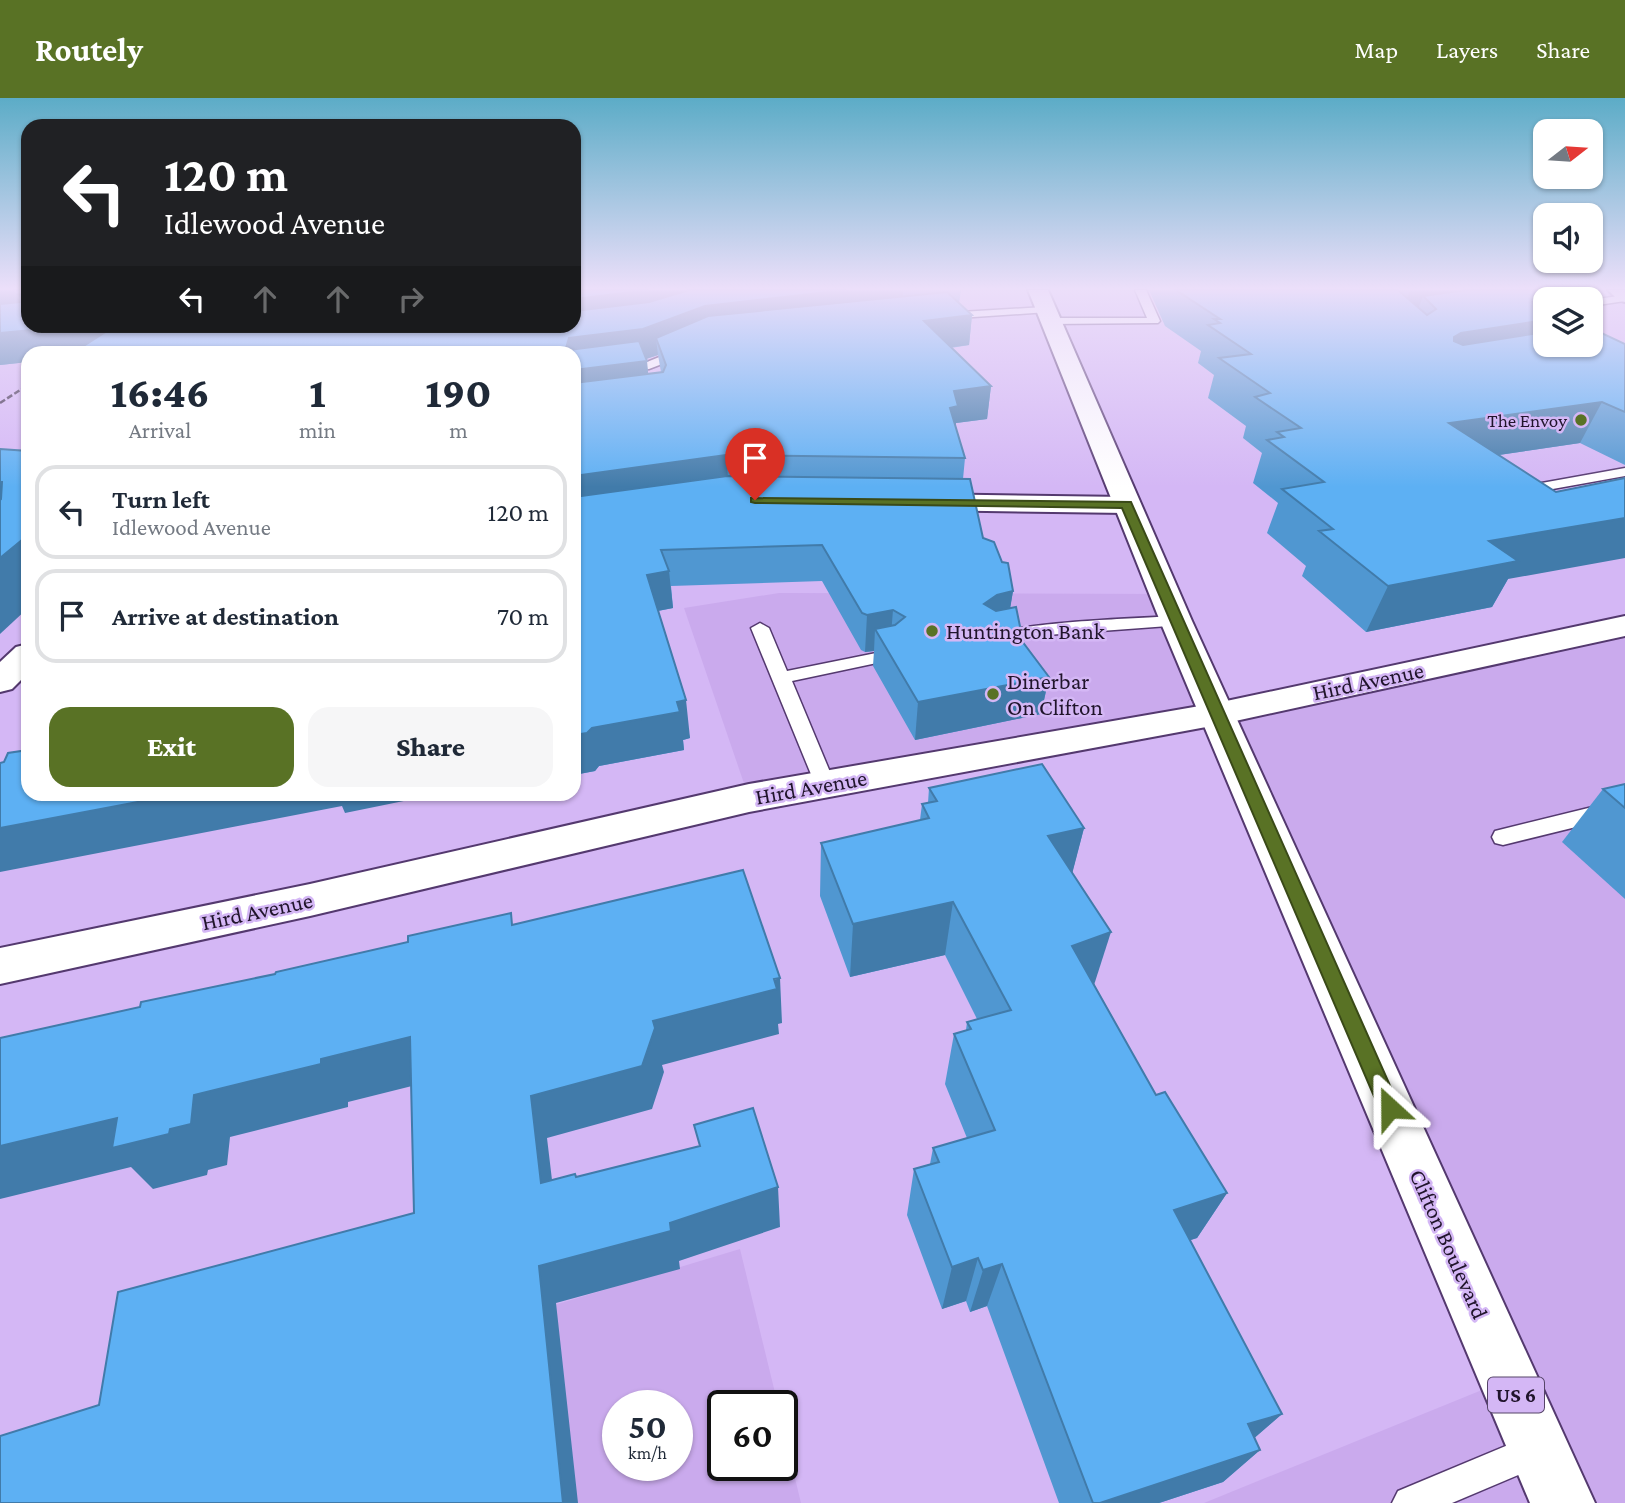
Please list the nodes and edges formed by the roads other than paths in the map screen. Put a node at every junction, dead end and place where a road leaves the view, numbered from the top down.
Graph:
1 (677, 356) edge
2 (1064, 356) edge
3 (581, 374) edge
4 (1625, 472) edge
5 (1536, 488) edge
6 (893, 502) edge
7 (1127, 505) junction
8 (1176, 621) junction
9 (1625, 626) edge
10 (760, 628) dead end
11 (989, 640) edge
12 (891, 655) edge
13 (21, 661) edge
14 (780, 678) junction
15 (0, 681) edge
16 (1217, 714) junction
17 (825, 784) junction
18 (1625, 807) edge
19 (1503, 837) dead end
20 (0, 967) edge
21 (1539, 1449) junction
22 (1410, 1503) edge
23 (1563, 1503) edge

1 - 3 lane
2 - 7 street, Clifton Boulevard / US 6
4 - 5 lane
6 - 7 street
7 - 8 street, Clifton Boulevard / US 6
8 - 11 lane
8 - 16 street, Clifton Boulevard / US 6
9 - 16 street, Hird Avenue
10 - 14 lane
12 - 14 lane
13 - 15 street
14 - 17 lane
16 - 17 street, Hird Avenue
16 - 21 street, Clifton Boulevard / US 6
17 - 20 street, Hird Avenue
18 - 19 lane
21 - 22 lane
21 - 23 street, Clifton Boulevard / US 6

